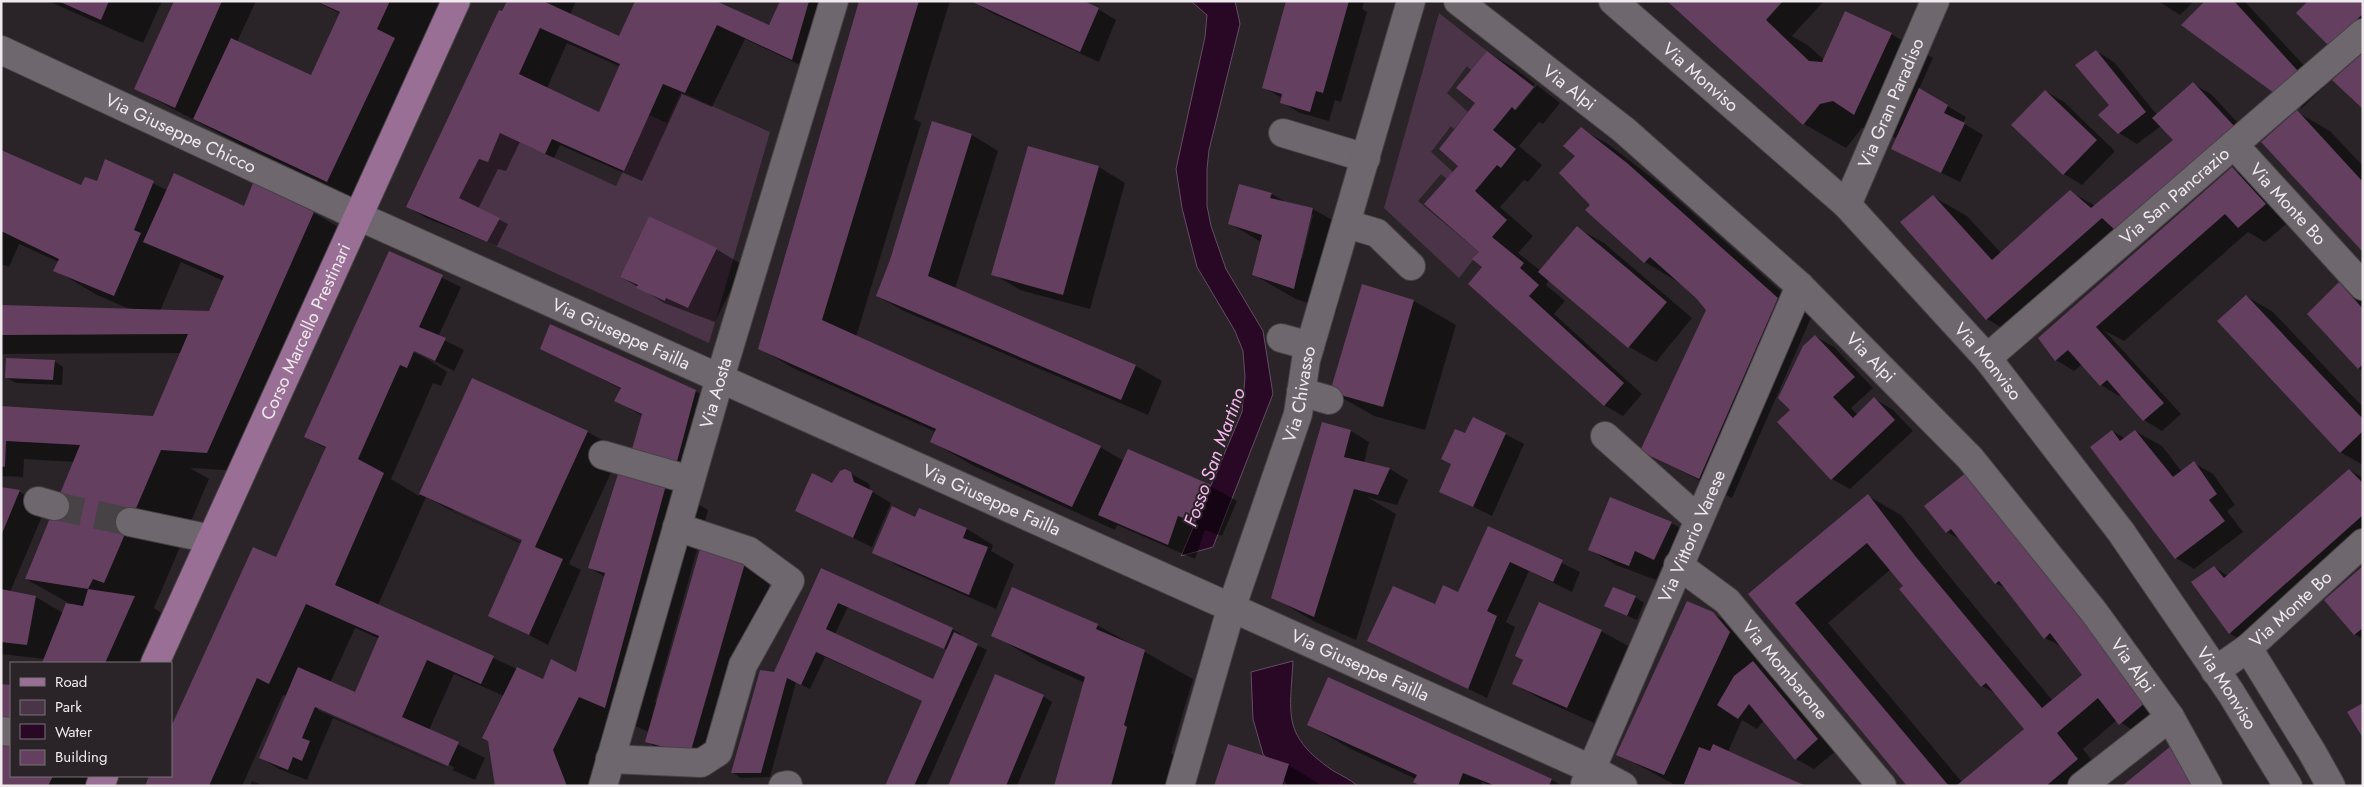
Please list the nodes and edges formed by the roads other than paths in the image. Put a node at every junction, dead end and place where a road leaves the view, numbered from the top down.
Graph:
1 (456, 1) edge
2 (834, 1) edge
3 (1411, 1) edge
4 (1458, 1) edge
5 (1613, 1) edge
6 (1935, 1) edge
7 (2363, 33) edge
8 (1, 50) edge
9 (1283, 133) dead end
10 (2234, 145) junction
11 (1366, 158) junction
12 (1846, 205) junction
13 (358, 216) junction
14 (1347, 224) junction
15 (1411, 266) dead end
16 (1800, 286) junction
17 (2363, 286) edge
18 (1281, 338) dead end
19 (1310, 346) junction
20 (1987, 358) junction
21 (720, 378) junction
22 (1605, 436) dead end
23 (603, 455) dead end
24 (690, 480) junction
25 (1698, 519) junction
26 (130, 522) tunnel mouth
27 (677, 527) junction
28 (211, 539) junction
29 (2363, 543) edge
30 (1678, 565) junction
31 (1231, 609) junction
32 (2248, 648) junction
33 (155, 662) edge
34 (2215, 671) junction
35 (2170, 717) junction
36 (610, 759) junction
37 (1588, 777) edge
38 (788, 785) edge
39 (603, 786) edge
40 (783, 786) edge
41 (1180, 786) edge
42 (1623, 786) edge
43 (1882, 786) edge
44 (2082, 786) edge
45 (2208, 786) edge
46 (2288, 786) edge
47 (2331, 786) edge

1 - 13 main road, Corso Marcello Prestinari
2 - 21 street, Via Aosta
3 - 11 street, Via Chivasso
4 - 16 street, Via Alpi
5 - 12 street, Via Monviso
6 - 12 street, Via Gran Paradiso
7 - 10 street, Via San Pancrazio
8 - 13 street, Via Giuseppe Chicco
9 - 11 street
10 - 17 street, Via Monte Bo
10 - 20 street, Via San Pancrazio
11 - 14 street, Via Chivasso
12 - 20 street, Via Monviso
13 - 21 street, Via Giuseppe Failla
13 - 28 main road, Corso Marcello Prestinari
14 - 15 street
14 - 19 street, Via Chivasso
16 - 25 street, Via Vittorio Varese
16 - 35 street, Via Alpi
18 - 19 street
19 - 31 street, Via Chivasso
20 - 34 street, Via Monviso
21 - 24 street, Via Aosta
21 - 31 street, Via Giuseppe Failla
22 - 25 street
23 - 24 street
24 - 27 street, Via Aosta
25 - 30 street, Via Vittorio Varese
26 - 28 street
27 - 36 street, Via Aosta
27 - 36 street
28 - 33 main road, Corso Marcello Prestinari
29 - 32 street, Via Monte Bo
30 - 37 street, Via Vittorio Varese
30 - 43 street, Via Mombarone
31 - 37 street, Via Giuseppe Failla
31 - 41 street, Via Chivasso
32 - 34 street, Via Monte Bo
32 - 47 street
34 - 46 street, Via Monviso
35 - 44 street
35 - 45 street, Via Alpi
36 - 39 street, Via Aosta
37 - 42 street, Via Giuseppe Failla
38 - 40 street

